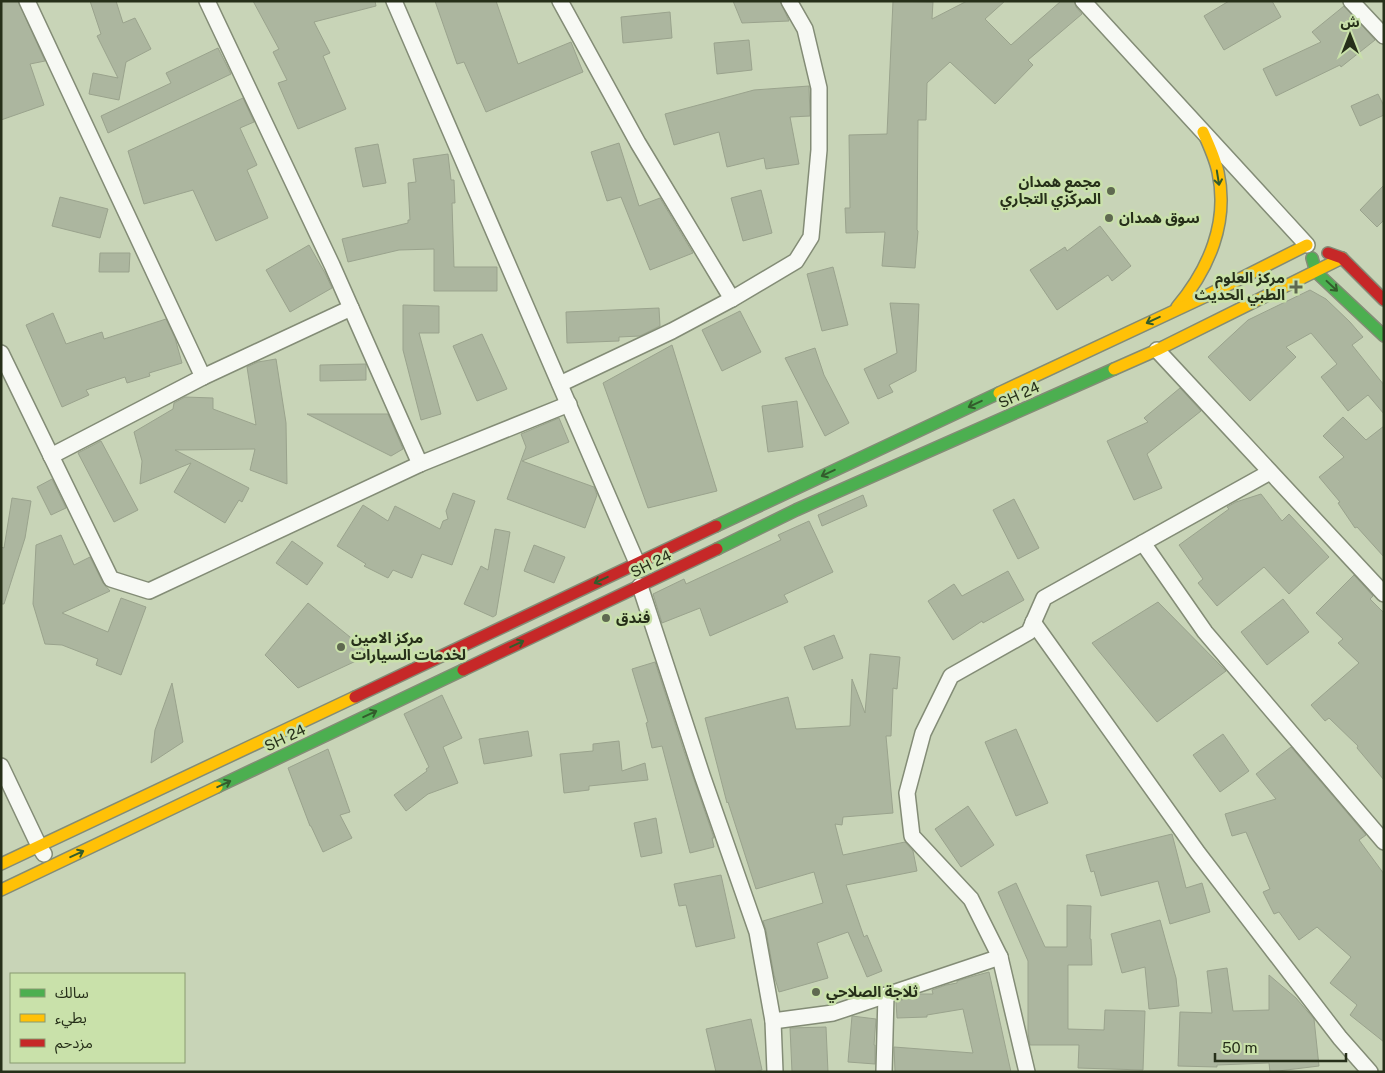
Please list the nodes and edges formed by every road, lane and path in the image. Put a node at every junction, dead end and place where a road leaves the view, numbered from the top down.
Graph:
1 (27, 1) edge
2 (207, 1) edge
3 (394, 1) edge
4 (560, 1) edge
5 (789, 1) edge
6 (1083, 1) edge
7 (1351, 1) edge
8 (1384, 36) edge
9 (1203, 132) junction
10 (1307, 245) junction
11 (1342, 258) junction
12 (1316, 272) junction
13 (732, 298) junction
14 (1384, 300) edge
15 (351, 308) junction
16 (1173, 311) junction
17 (1384, 336) edge
18 (1157, 350) junction
19 (1, 353) edge
20 (203, 377) junction
21 (560, 384) junction
22 (569, 404) junction
23 (51, 456) junction
24 (420, 464) junction
25 (1270, 472) junction
26 (1143, 543) junction
27 (637, 563) junction
28 (640, 586) junction
29 (1384, 594) edge
30 (1033, 622) junction
31 (1, 766) edge
32 (1384, 842) edge
33 (39, 846) junction
34 (1, 864) edge
35 (51, 866) junction
36 (1, 890) edge
37 (1000, 957) junction
38 (886, 995) junction
39 (773, 1021) junction
40 (776, 1072) edge
41 (884, 1072) edge
42 (1027, 1072) edge
43 (1370, 1072) edge

1 - 20 street
2 - 15 street
3 - 21 street
4 - 13 street
5 - 13 street
6 - 9 street
7 - 8 street
9 - 10 street
9 -> 16 street
10 - 11 street
10 - 12 street
10 - 16 street, SH 24
11 - 12 street, SH 24
11 - 14 street
12 -> 17 street
12 - 18 street, SH 24
13 - 21 street
15 - 20 street
15 - 24 street
16 -> 27 street, SH 24
18 - 25 street
18 - 28 street, SH 24
19 - 23 street
20 - 23 street
21 - 22 street
22 - 24 street
22 - 27 street
23 - 24 street
25 - 26 street
25 - 29 street
26 - 30 street
26 - 32 street
27 -> 33 street, SH 24
35 -> 28 street, SH 24
28 - 39 street
30 - 37 street
30 - 43 street
31 - 33 street
33 - 34 street, SH 24
33 - 35 street
35 - 36 street, SH 24
37 - 38 street
37 - 42 street
38 - 39 street
38 - 41 street
39 - 40 street

